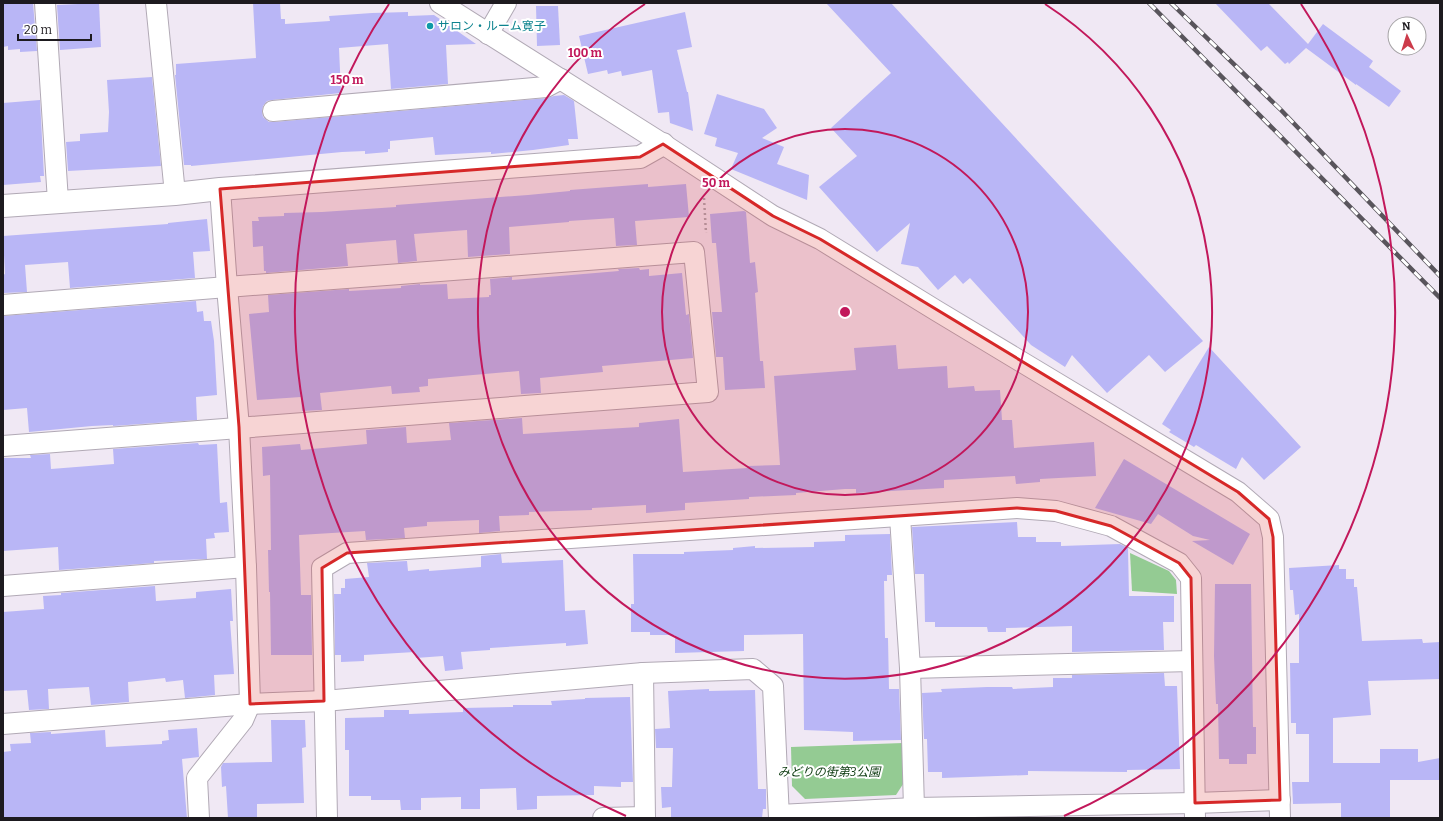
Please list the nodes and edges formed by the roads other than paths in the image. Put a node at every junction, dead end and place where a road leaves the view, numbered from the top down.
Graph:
1 (45, 3) edge
2 (156, 3) edge
3 (440, 3) edge
4 (506, 3) edge
5 (488, 34) junction
6 (561, 79) junction
7 (273, 111) dead end
8 (663, 144) junction
9 (220, 189) junction
10 (175, 194) junction
11 (58, 201) junction
12 (3, 206) edge
13 (227, 287) junction
14 (3, 305) edge
15 (239, 427) junction
16 (3, 446) edge
17 (900, 516) junction
18 (246, 567) junction
19 (3, 586) edge
20 (1192, 660) junction
21 (910, 668) junction
22 (643, 673) junction
23 (324, 701) junction
24 (250, 704) junction
25 (3, 724) edge
26 (914, 808) junction
27 (1280, 809) edge
28 (1195, 811) edge
29 (779, 816) edge
30 (645, 817) edge
31 (199, 818) edge
32 (327, 818) edge
33 (603, 818) edge

1 - 11 street
2 - 10 street
3 - 5 street
4 - 5 street
5 - 6 street
6 - 7 street
6 - 8 street
8 - 9 street
8 - 27 street
9 - 10 street
9 - 13 street
10 - 11 street
11 - 12 street
13 - 14 street
13 - 15 street
13 - 15 street
15 - 16 street
15 - 18 street
17 - 20 street
17 - 21 street
17 - 23 street
18 - 19 street
18 - 24 street
20 - 21 street
20 - 28 street
21 - 26 street
22 - 23 street
22 - 29 street
22 - 30 street
23 - 24 street
23 - 32 street
24 - 25 street
24 - 31 street
26 - 28 street
26 - 29 street
27 - 28 street
30 - 33 street

